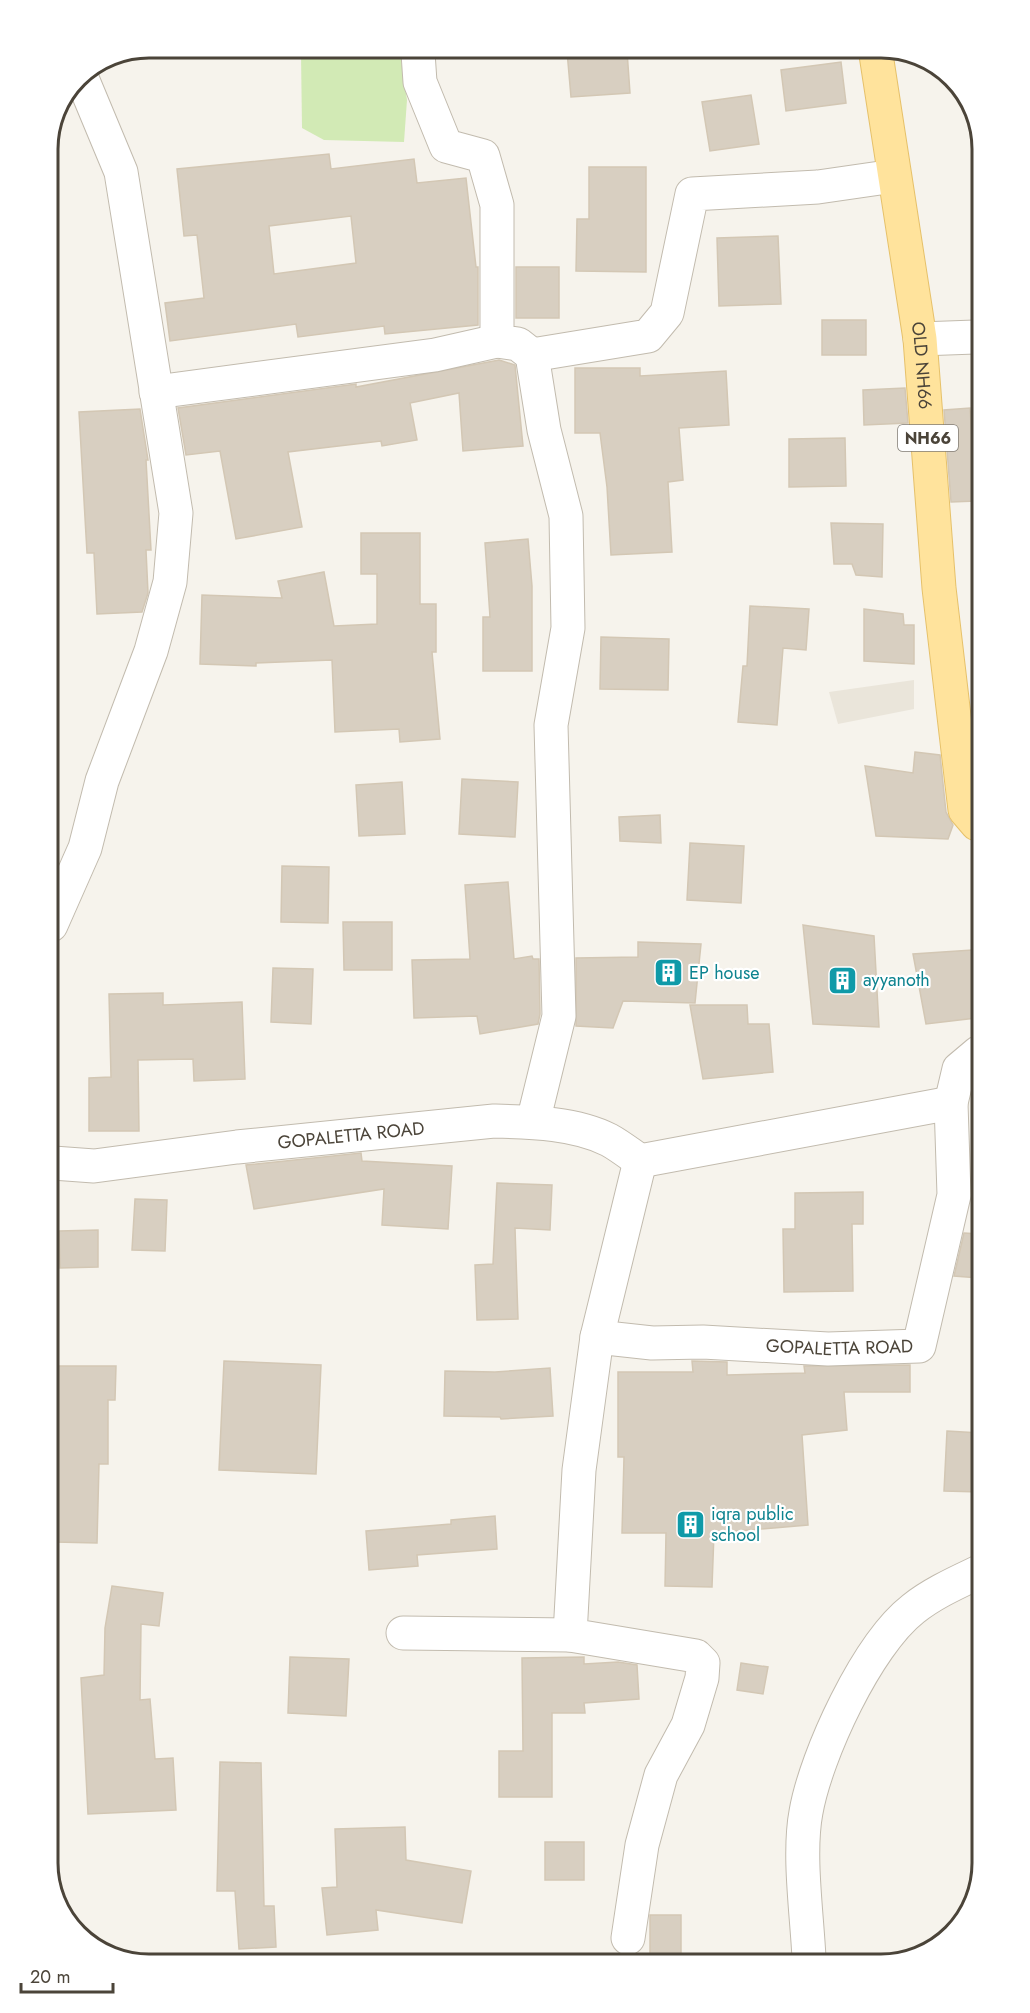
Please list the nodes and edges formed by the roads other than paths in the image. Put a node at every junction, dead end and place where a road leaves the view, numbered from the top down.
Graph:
1 (418, 59) edge
2 (877, 59) edge
3 (85, 85) edge
4 (894, 176) junction
5 (972, 337) edge
6 (920, 339) junction
7 (497, 340) junction
8 (532, 355) junction
9 (156, 392) junction
10 (972, 818) edge
11 (59, 907) edge
12 (972, 1058) edge
13 (951, 1103) junction
14 (533, 1122) junction
15 (640, 1161) junction
16 (59, 1164) edge
17 (597, 1337) junction
18 (972, 1576) edge
19 (403, 1634) dead end
20 (570, 1635) junction
21 (628, 1938) dead end
22 (809, 1954) edge

1 - 7 street
2 - 4 main road, OLD NH66 / NH66
3 - 9 street
4 - 6 main road, OLD NH66 / NH66
4 - 8 street
5 - 6 street
6 - 10 main road, OLD NH66 / NH66
7 - 8 street
7 - 9 street
8 - 14 street
9 - 11 street
12 - 13 street, GOPALETTA ROAD
13 - 15 street
13 - 17 street, GOPALETTA ROAD
14 - 15 street, GOPALETTA ROAD
14 - 16 street, GOPALETTA ROAD
15 - 17 street
17 - 20 street
18 - 22 street
19 - 20 street
20 - 21 street

